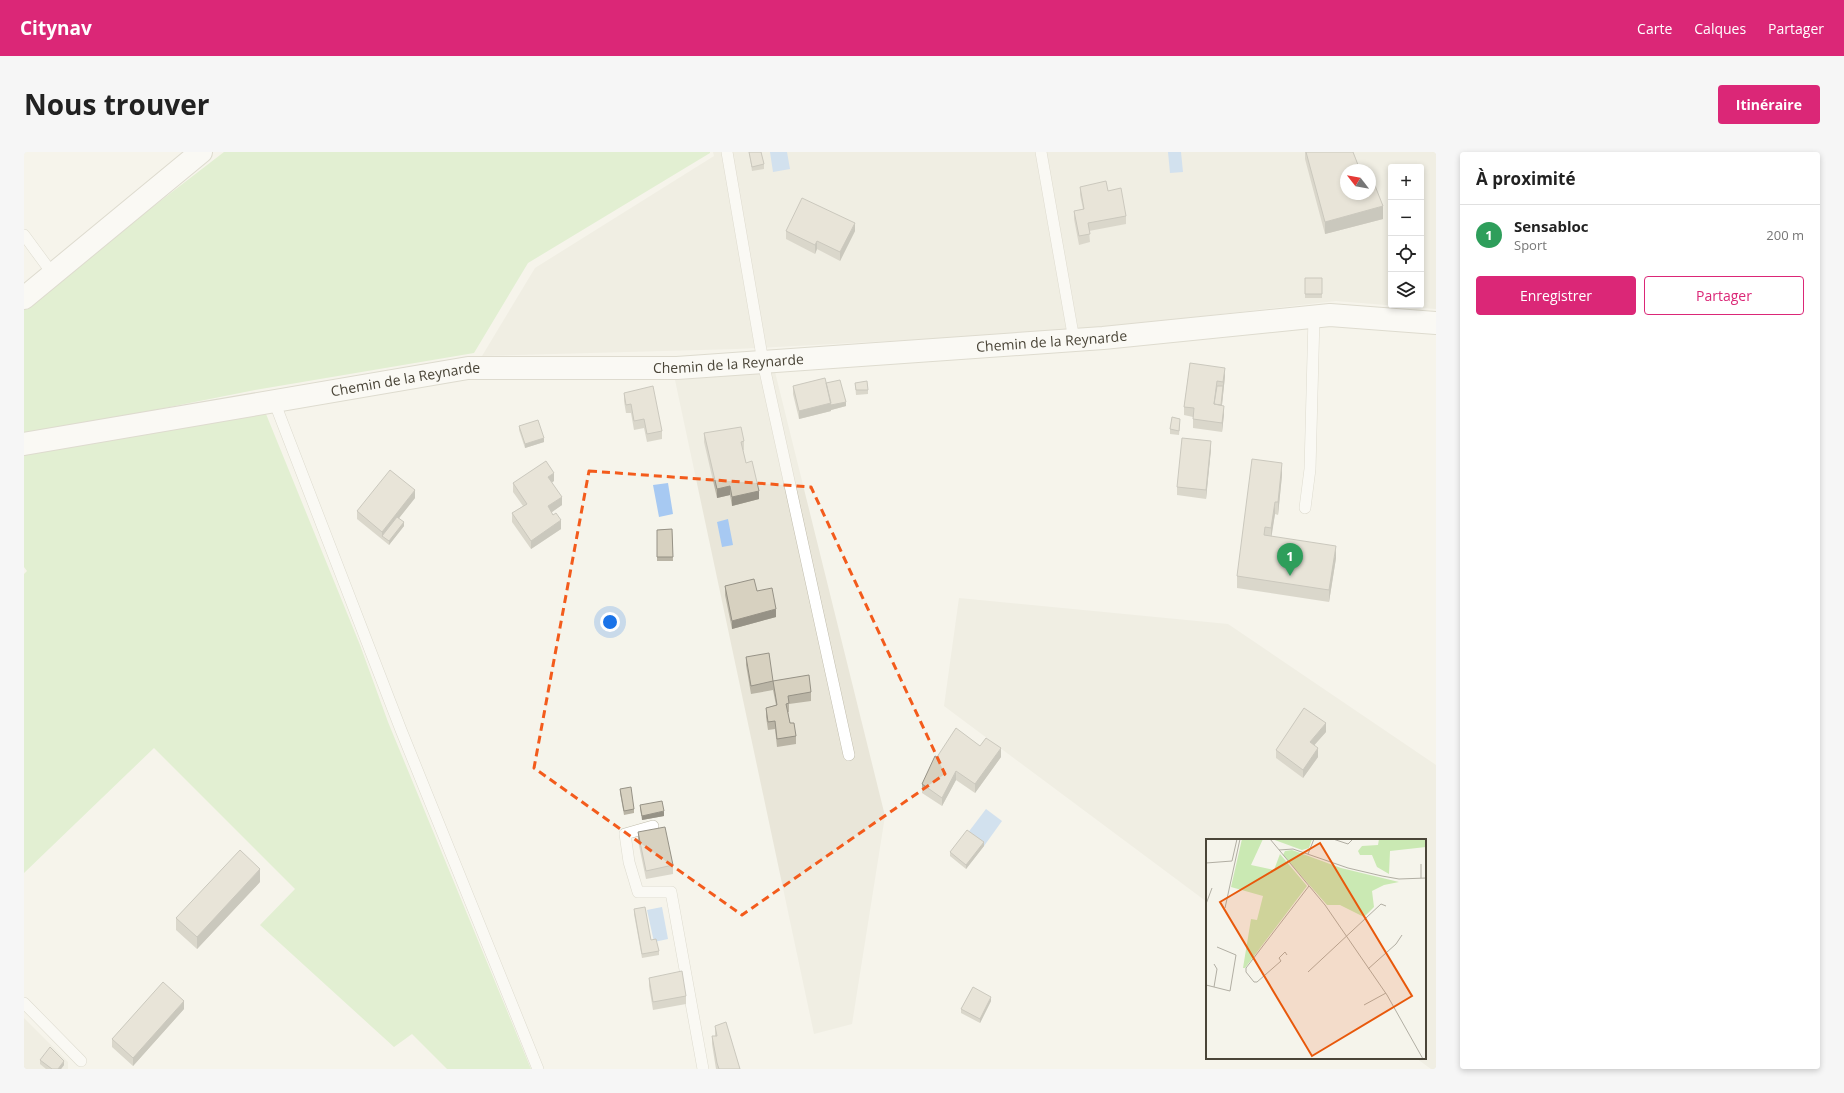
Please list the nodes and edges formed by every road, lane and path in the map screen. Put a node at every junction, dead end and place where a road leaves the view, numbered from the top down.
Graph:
1 (201, 152) edge
2 (727, 152) edge
3 (1041, 152) edge
4 (24, 235) edge
5 (52, 273) junction
6 (24, 298) edge
7 (1314, 317) junction
8 (1436, 323) edge
9 (1074, 340) junction
10 (763, 362) junction
11 (274, 401) junction
12 (24, 444) edge
13 (1304, 508) dead end
14 (849, 755) dead end
15 (652, 826) dead end
16 (24, 1003) edge
17 (82, 1061) dead end
18 (538, 1069) edge
19 (703, 1069) edge

1 - 5 street
2 - 10 lane
3 - 9 lane
4 - 5 lane
5 - 6 street
7 - 8 street, Chemin de la Reynarde
7 - 9 street, Chemin de la Reynarde
7 - 13 lane
9 - 10 street, Chemin de la Reynarde
10 - 11 street, Chemin de la Reynarde
10 - 14 lane
11 - 12 street, Chemin de la Reynarde
11 - 18 lane
15 - 19 lane
16 - 17 lane

